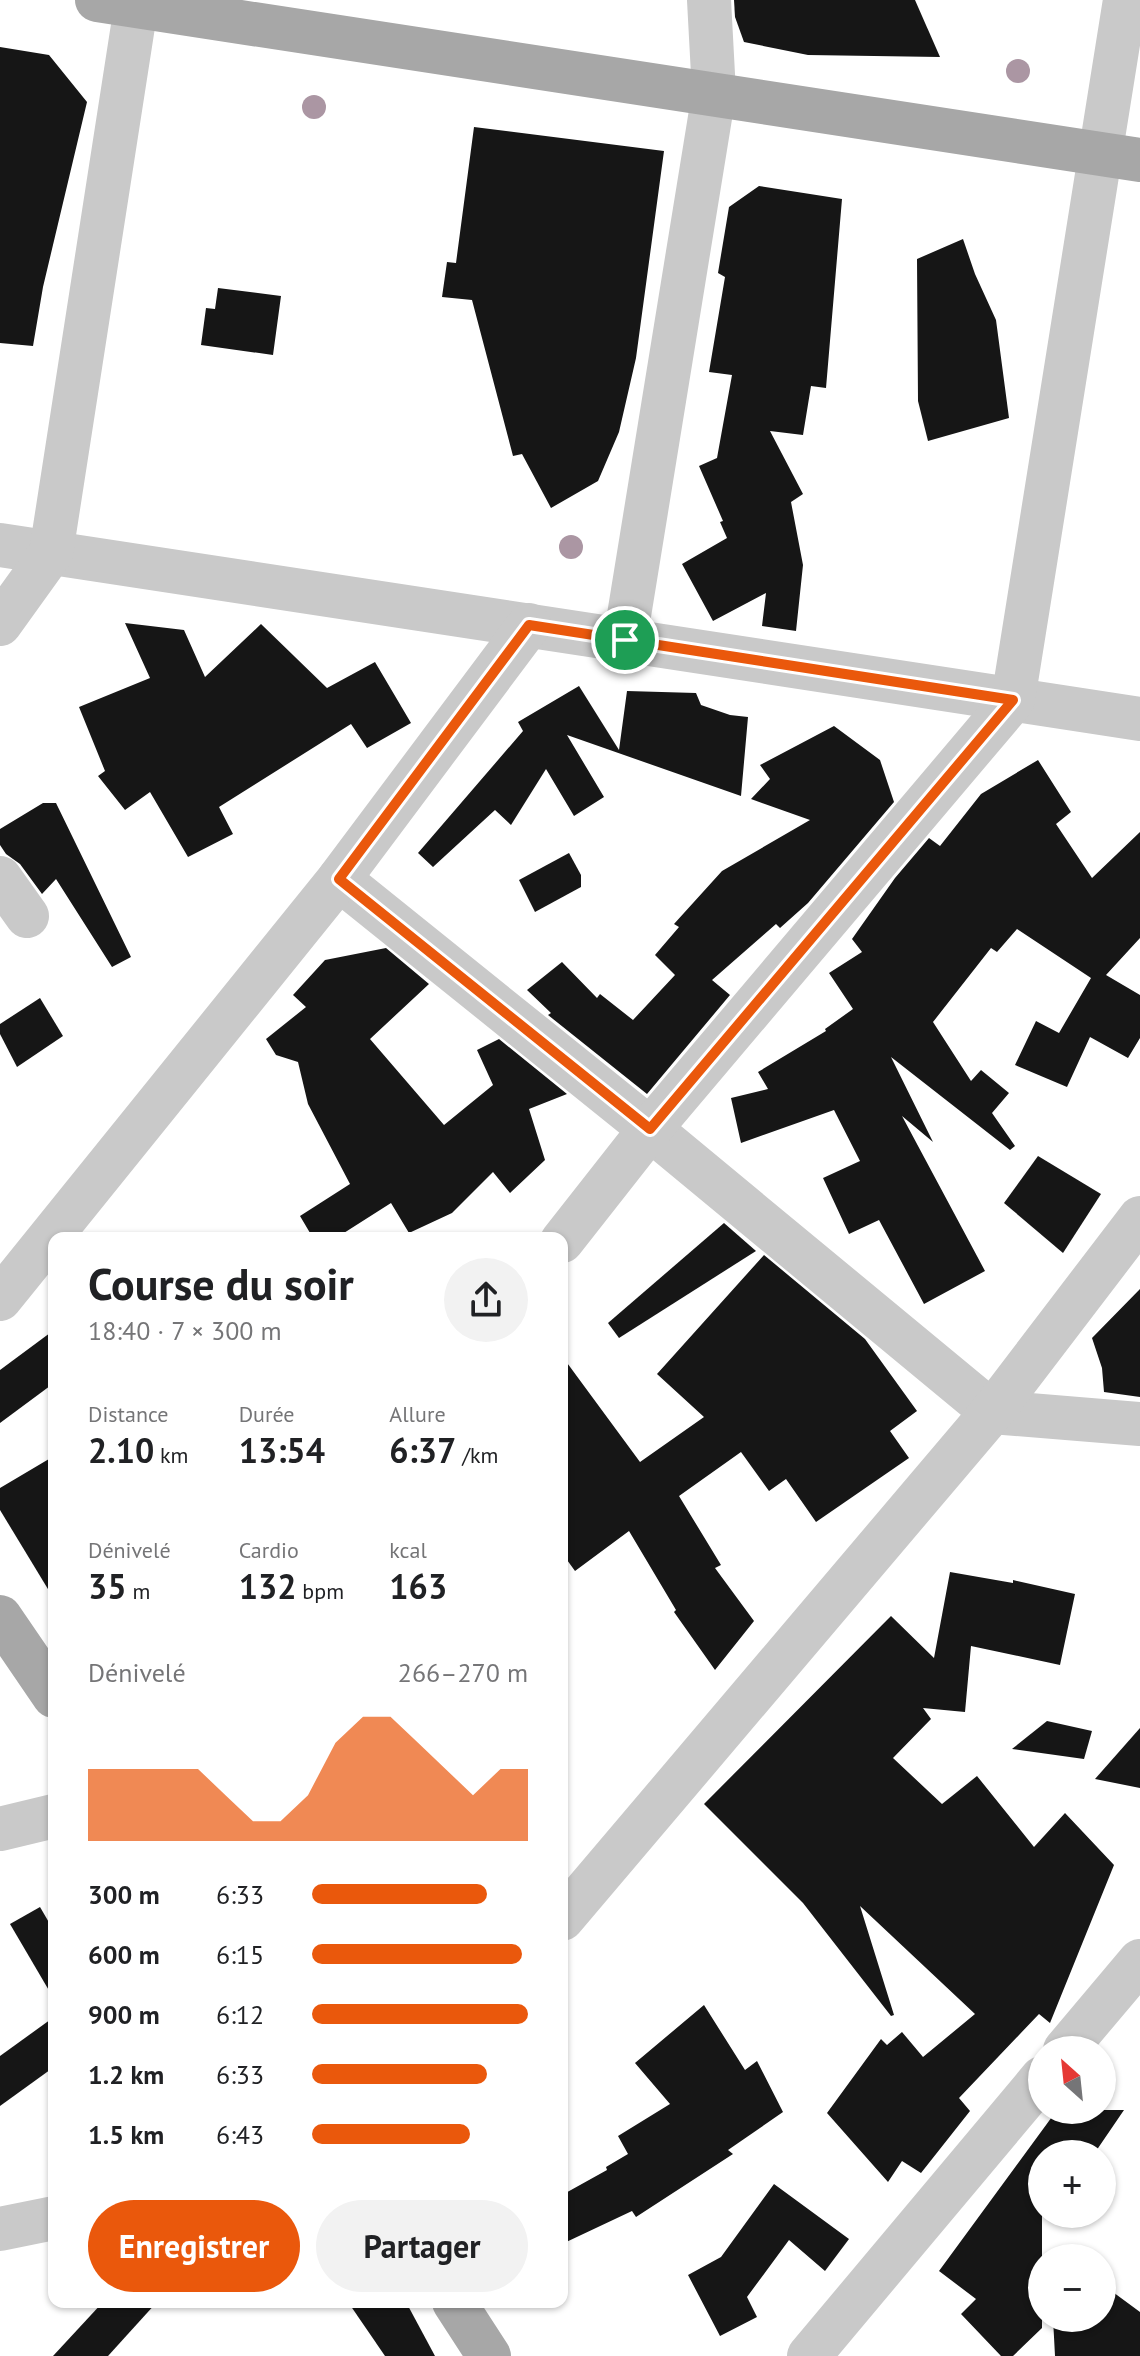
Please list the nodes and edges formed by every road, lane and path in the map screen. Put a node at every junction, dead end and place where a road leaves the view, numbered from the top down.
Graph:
1 (709, 0) edge
2 (1125, 0) edge
3 (123, 2) edge
4 (714, 93) junction
5 (1120, 156) edge
6 (0, 545) edge
7 (51, 553) junction
8 (0, 624) edge
9 (529, 625) junction
10 (625, 640) junction
11 (1013, 700) junction
12 (1140, 719) edge
13 (0, 878) edge
14 (339, 879) junction
15 (27, 916) dead end
16 (650, 1129) junction
17 (1140, 1218) edge
18 (54, 1232) edge
19 (568, 1233) edge
20 (48, 1240) edge
21 (0, 1299) edge
22 (992, 1412) junction
23 (1140, 1424) edge
24 (0, 1617) edge
25 (48, 1687) edge
26 (48, 1817) edge
27 (0, 1829) edge
28 (568, 1912) edge
29 (1140, 1961) edge
30 (1077, 2036) edge
31 (1028, 2095) edge
32 (48, 2219) edge
33 (0, 2229) edge
34 (458, 2308) edge
35 (489, 2356) edge
36 (809, 2356) edge

1 - 4 street
2 - 5 street
3 - 4 main road
3 - 7 street
4 - 5 main road
4 - 10 street
5 - 11 street
6 - 7 street
7 - 8 street
7 - 9 street
9 - 10 street
9 - 14 street
10 - 11 street
11 - 12 street
11 - 16 street
13 - 15 street
14 - 16 street
14 - 18 street
16 - 19 street
16 - 22 street
17 - 22 street
20 - 21 street
22 - 23 street
22 - 28 street
24 - 25 main road
26 - 27 street
29 - 30 street
31 - 36 street
32 - 33 street
34 - 35 main road

